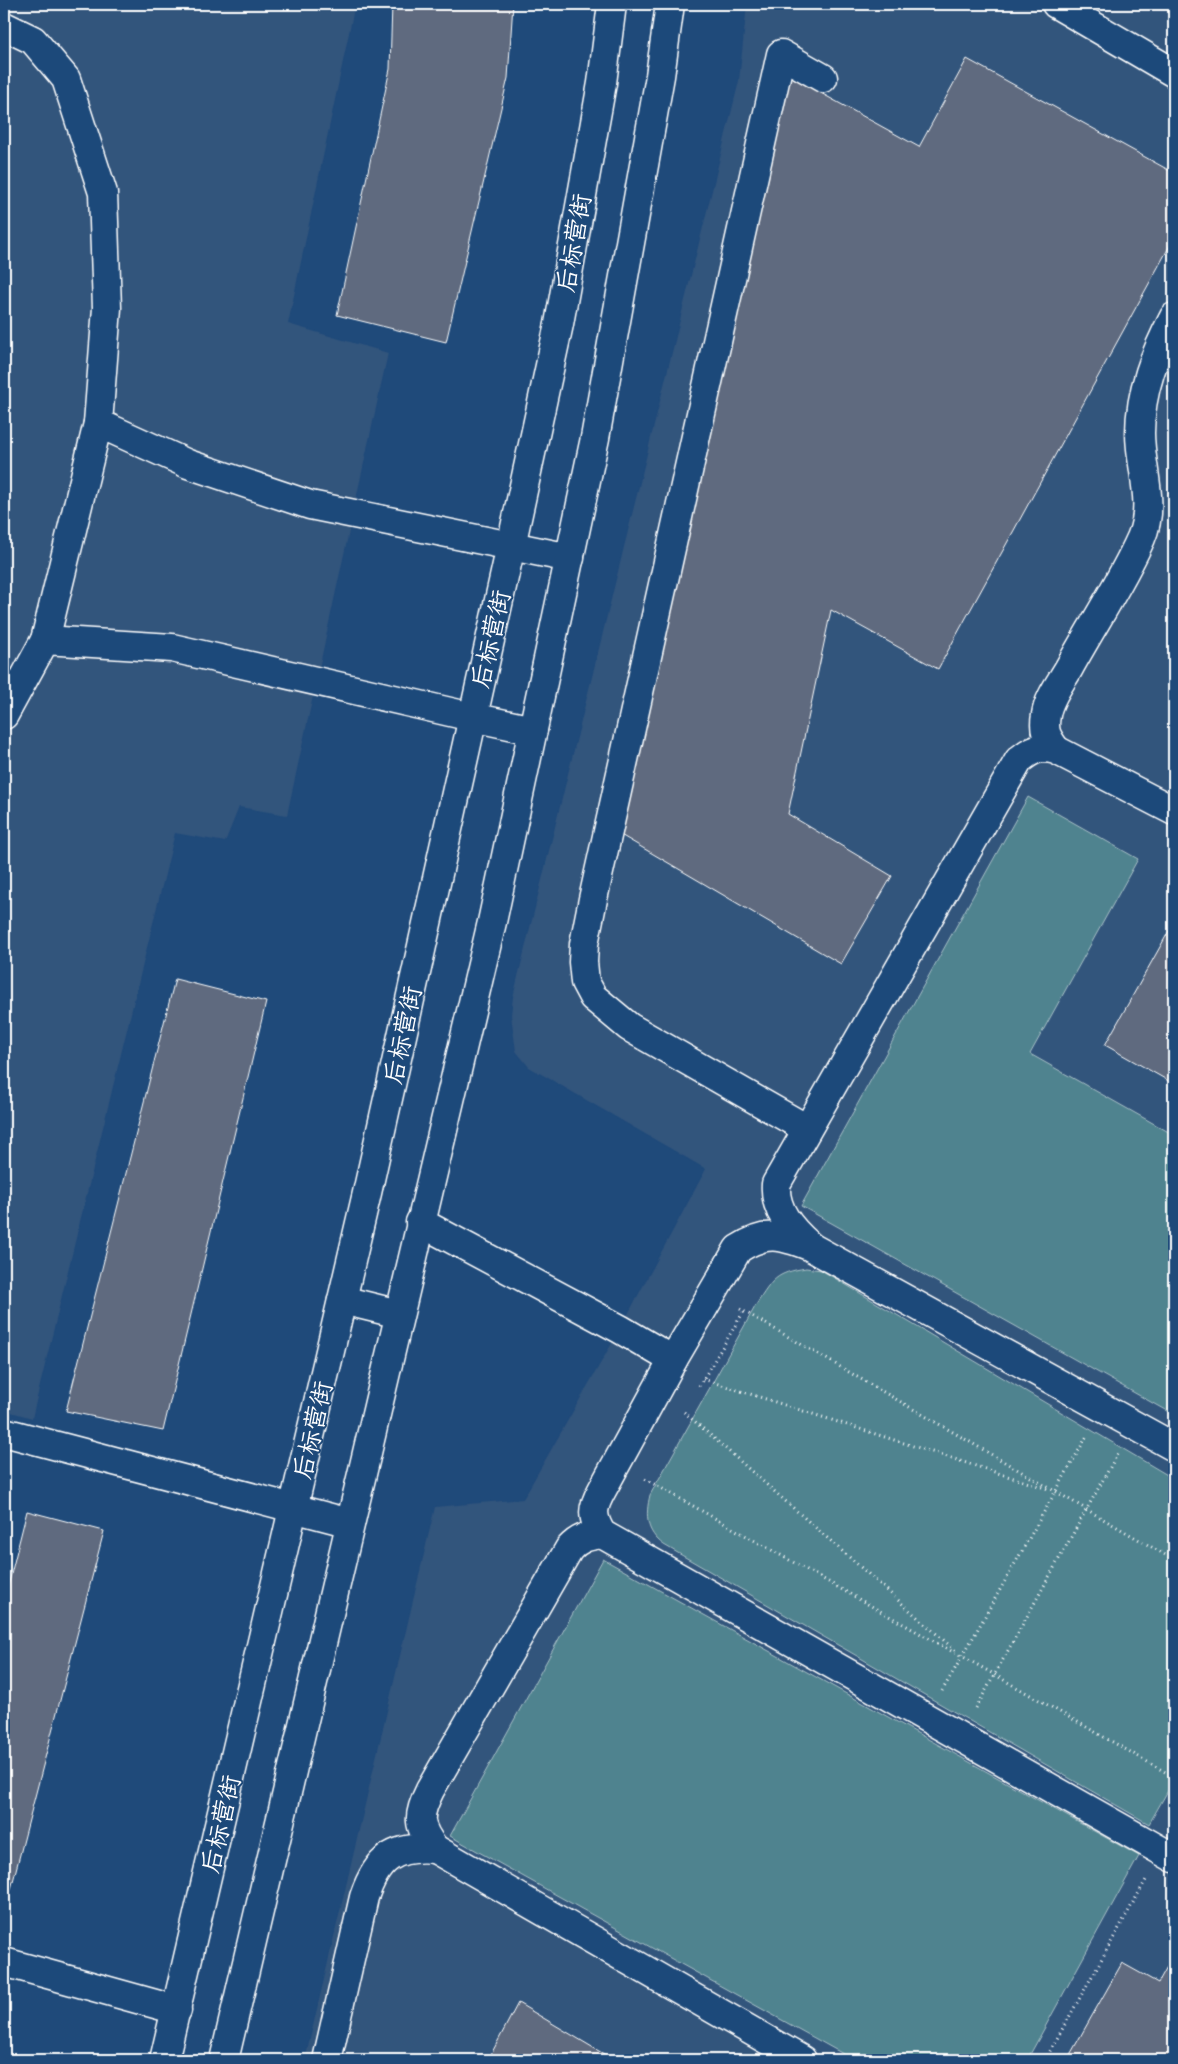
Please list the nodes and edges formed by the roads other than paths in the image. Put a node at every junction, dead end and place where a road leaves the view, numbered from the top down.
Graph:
1 (612, 4) edge
2 (670, 4) edge
3 (1056, 4) edge
4 (4, 26) edge
5 (1174, 73) edge
6 (823, 78) dead end
7 (1174, 317) edge
8 (98, 423) junction
9 (511, 546) junction
10 (570, 558) junction
11 (45, 640) junction
12 (4, 715) edge
13 (472, 718) junction
14 (533, 730) junction
15 (1056, 750) junction
16 (1174, 811) edge
17 (807, 1129) junction
18 (420, 1222) junction
19 (809, 1246) junction
20 (342, 1300) junction
21 (399, 1314) junction
22 (672, 1360) junction
23 (4, 1432) edge
24 (1174, 1447) edge
25 (294, 1508) junction
26 (350, 1523) junction
27 (602, 1534) junction
28 (435, 1849) junction
29 (1168, 1854) edge
30 (4, 1962) edge
31 (177, 2010) junction
32 (164, 2060) edge
33 (224, 2060) edge
34 (327, 2060) edge
35 (802, 2060) edge

1 - 9 street, 后标营街
2 - 10 street
3 - 5 street
4 - 8 street
6 - 17 street
7 - 15 street
8 - 9 street
8 - 11 street
9 - 10 street
9 - 13 street, 后标营街
10 - 14 street
11 - 12 street
11 - 13 street
13 - 14 street
13 - 20 street, 后标营街
14 - 18 street
15 - 16 street
15 - 17 street
17 - 19 street
18 - 21 street
18 - 22 street
19 - 22 street
19 - 24 street
20 - 21 street
20 - 25 street, 后标营街
21 - 26 street
22 - 27 street
23 - 25 street
25 - 26 street
25 - 31 street, 后标营街
26 - 33 street
27 - 28 street
27 - 29 street
28 - 34 street
28 - 35 street
30 - 31 street
31 - 32 street, 后标营街

